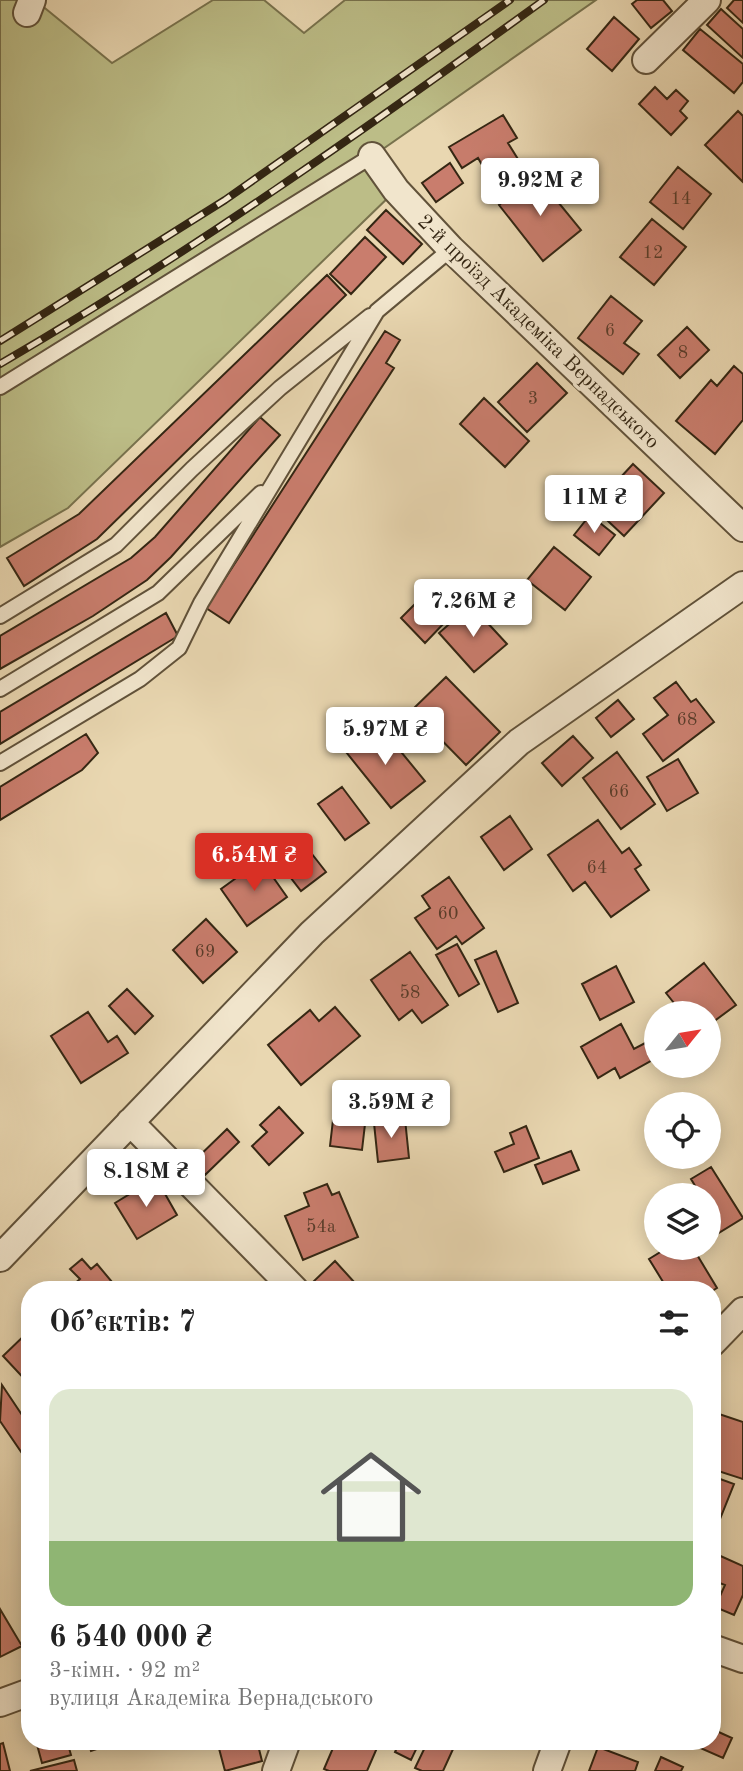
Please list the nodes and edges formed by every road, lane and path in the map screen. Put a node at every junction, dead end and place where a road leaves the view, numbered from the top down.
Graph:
1 (707, 0) edge
2 (646, 60) dead end
3 (372, 156) joint
4 (452, 249) junction
5 (377, 311) junction
6 (0, 387) edge
7 (275, 480) junction
8 (743, 528) edge
9 (743, 585) edge
10 (0, 616) edge
11 (0, 689) edge
12 (0, 763) edge
13 (130, 1122) junction
14 (0, 1258) edge
15 (286, 1281) edge
16 (743, 1311) edge
17 (721, 1334) edge
18 (721, 1651) edge
19 (743, 1659) edge
20 (21, 1695) edge
21 (0, 1703) edge
22 (283, 1750) edge
23 (555, 1750) edge
24 (276, 1771) edge
25 (547, 1771) edge

1 - 2 street
3 - 4 street, 2-й проїзд Академіка Вернадського
3 - 6 lane
4 - 5 lane
4 - 8 street, 2-й проїзд Академіка Вернадського
5 - 7 lane
5 - 10 lane
7 - 11 lane
7 - 12 lane
9 - 13 street
13 - 14 street
13 - 15 street
16 - 17 street
18 - 19 street
20 - 21 street
22 - 24 street
23 - 25 street

